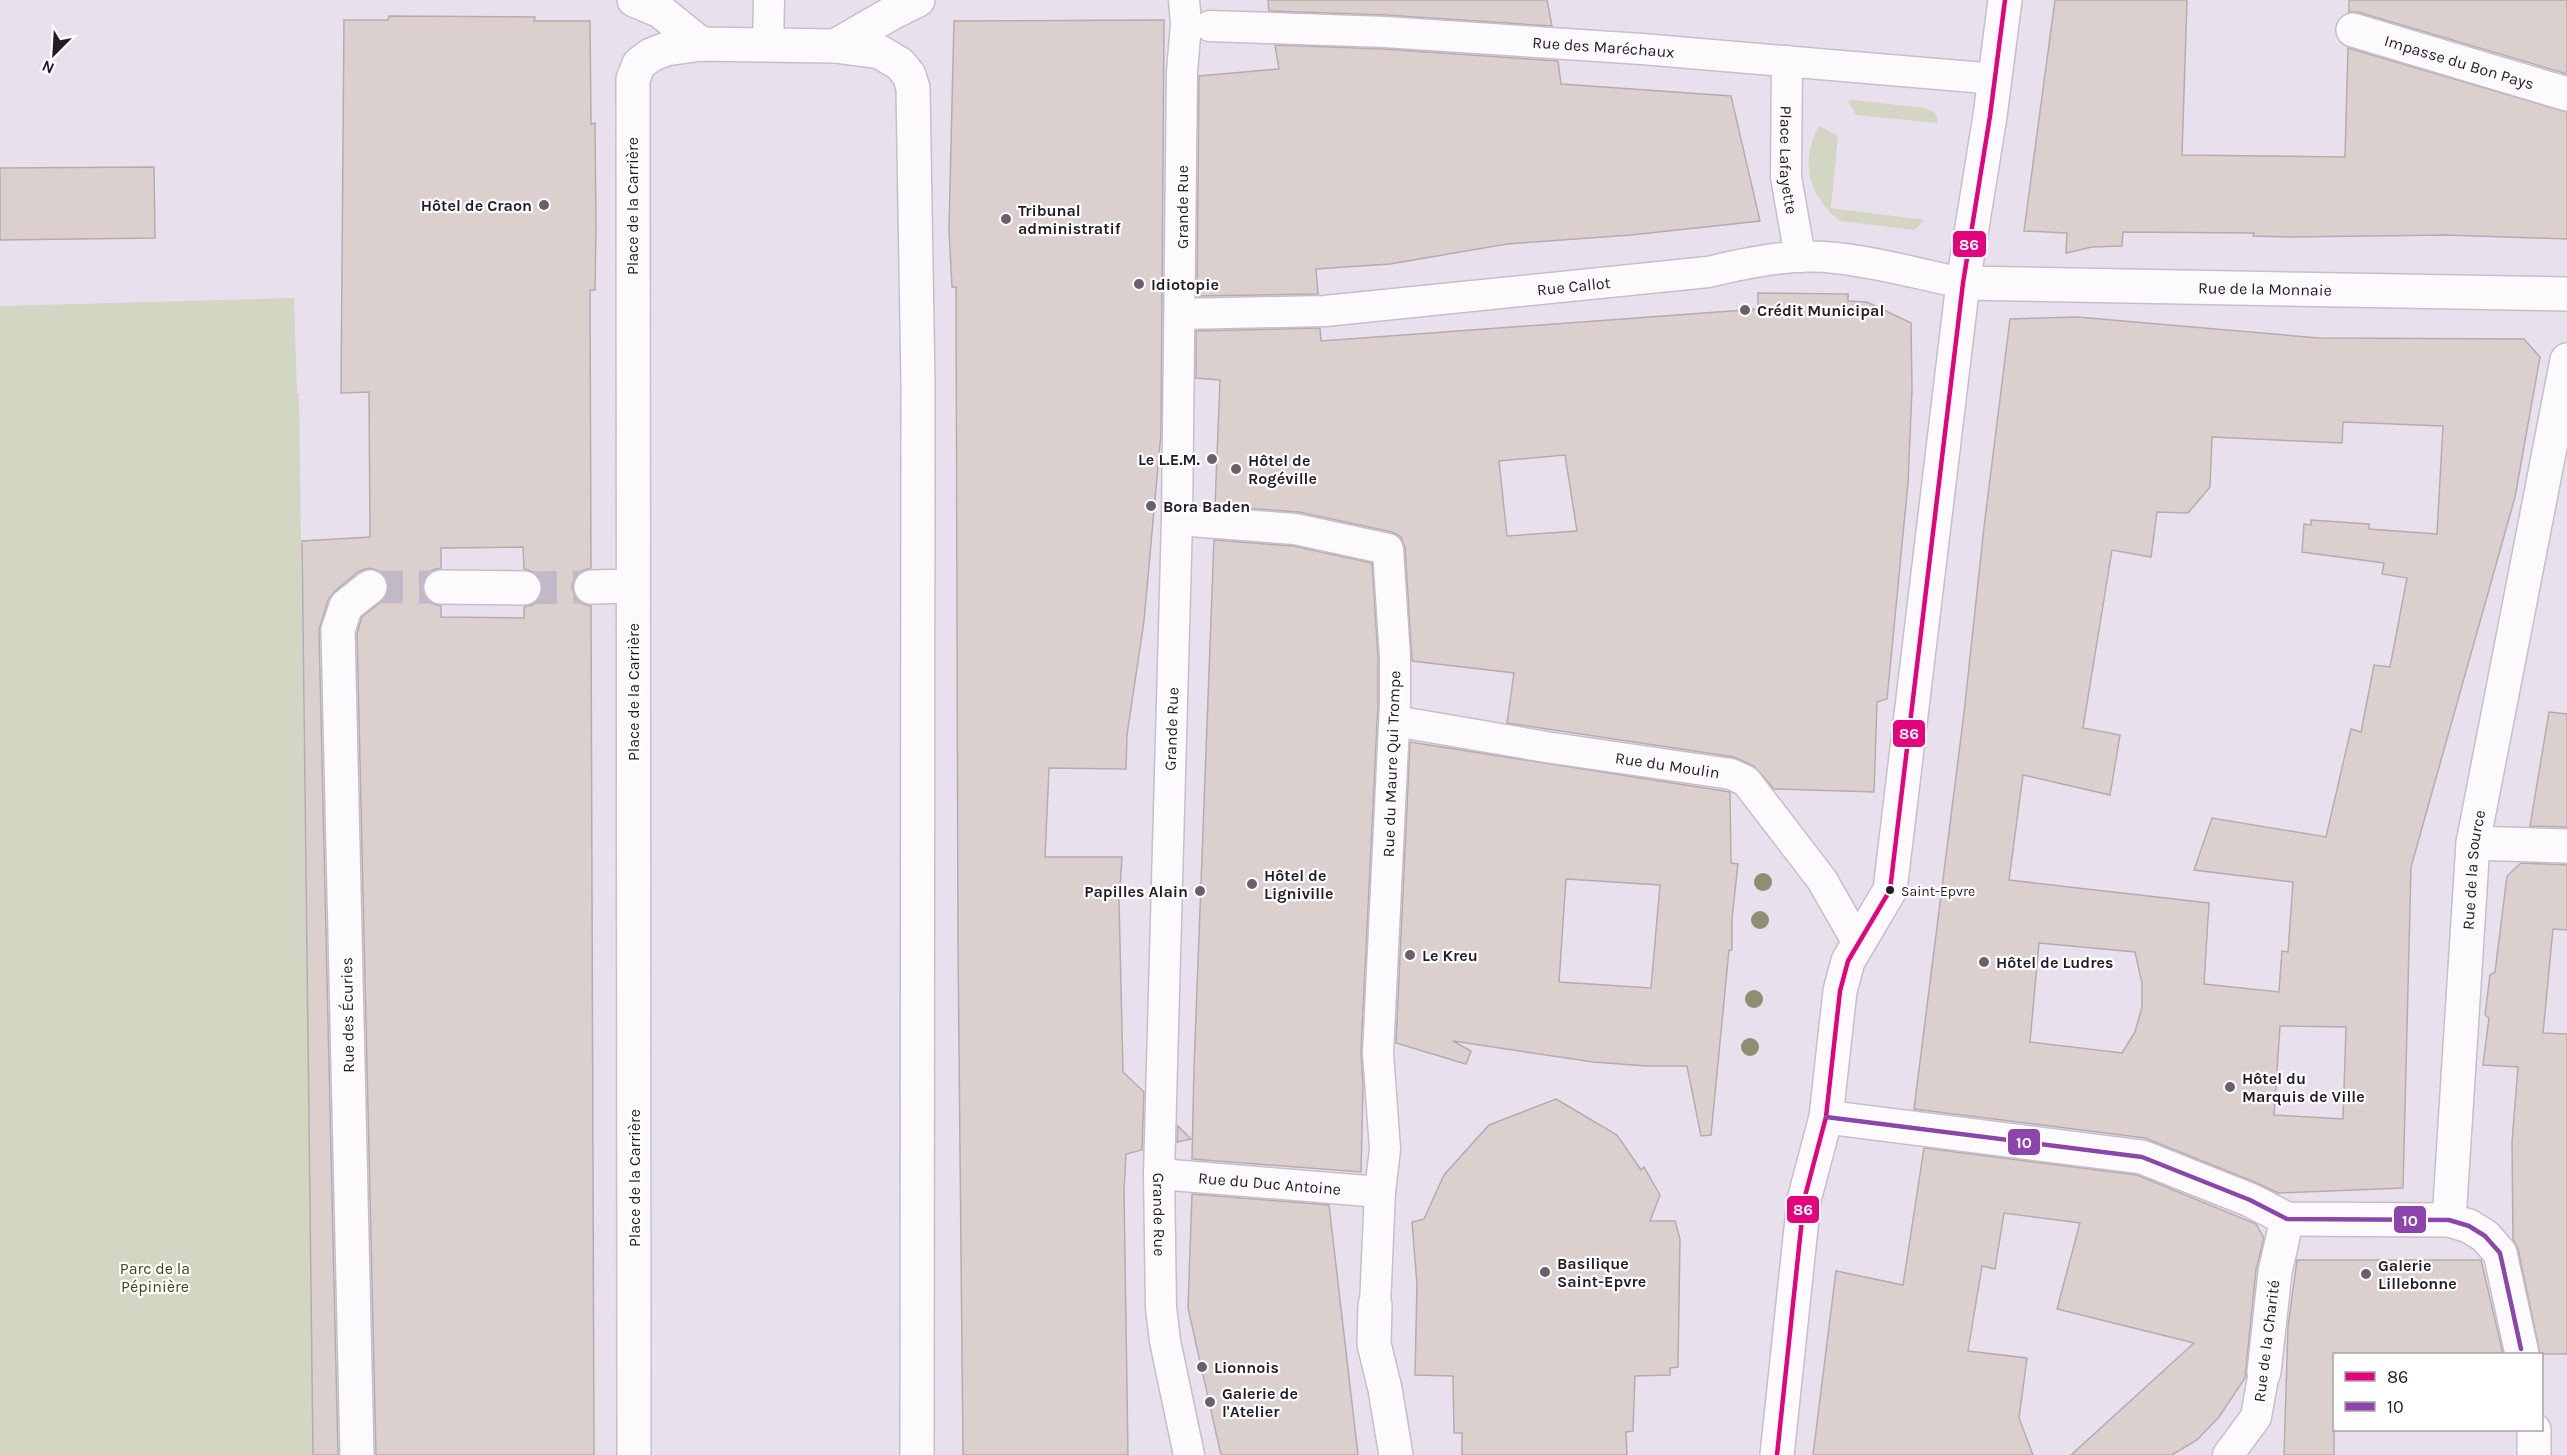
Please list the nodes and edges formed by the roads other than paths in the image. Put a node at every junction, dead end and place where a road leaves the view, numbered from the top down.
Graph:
1 (634, 0) edge
2 (769, 0) edge
3 (918, 0) edge
4 (1184, 0) edge
5 (2005, 0) edge
6 (1210, 26) dead end
7 (2353, 30) dead end
8 (701, 44) junction
9 (768, 45) junction
10 (835, 46) junction
11 (1787, 61) junction
12 (1996, 79) junction
13 (2567, 94) edge
14 (1800, 257) junction
15 (1963, 283) junction
16 (2567, 294) edge
17 (1181, 314) junction
18 (2567, 360) edge
19 (1177, 520) junction
20 (632, 586) junction
21 (370, 587) tunnel mouth
22 (441, 587) tunnel mouth
23 (591, 587) tunnel mouth
24 (524, 588) tunnel mouth
25 (1395, 721) junction
26 (2473, 843) junction
27 (2567, 846) edge
28 (1858, 943) junction
29 (1826, 1117) junction
30 (1159, 1174) junction
31 (1380, 1192) junction
32 (2287, 1220) junction
33 (2449, 1220) junction
34 (1375, 1305) joint
35 (2522, 1353) edge
36 (2264, 1372) joint
37 (2534, 1431) edge
38 (357, 1455) edge
39 (634, 1455) edge
40 (917, 1455) edge
41 (1190, 1455) edge
42 (1396, 1455) edge
43 (1777, 1455) edge
44 (2228, 1455) edge
45 (2534, 1455) edge

1 - 8 street
2 - 9 street
3 - 10 street
4 - 17 street, Grande Rue
5 - 12 street
6 - 11 street, Rue des Maréchaux
7 - 13 street, Impasse du Bon Pays
8 - 9 street, Place de la Carrière
8 - 20 street, Place de la Carrière
9 - 10 street, Place de la Carrière
10 - 40 street, Place de la Carrière
11 - 12 street, Rue des Maréchaux
11 - 14 street, Place Lafayette
12 - 15 street
14 - 15 street, Rue Callot
14 - 17 street, Rue Callot
15 - 16 street, Rue de la Monnaie
15 - 28 street
17 - 19 street, Grande Rue
18 - 26 street, Rue de la Source
19 - 25 street, Rue du Maure Qui Trompe
19 - 30 street, Grande Rue
20 - 23 street
20 - 39 street, Place de la Carrière
21 - 38 street, Rue des Écuries
22 - 24 street
25 - 28 street, Rue du Moulin
25 - 31 street, Rue du Maure Qui Trompe
26 - 27 street
26 - 33 street, Rue de la Source
28 - 29 street
29 - 32 street
29 - 43 street
30 - 31 street, Rue du Duc Antoine
30 - 41 street, Grande Rue
31 - 34 street, Rue du Maure Qui Trompe
32 - 33 street
32 - 36 street, Rue de la Charité
33 - 35 street
34 - 42 street
36 - 44 street, Rue de la Charité
37 - 45 street

